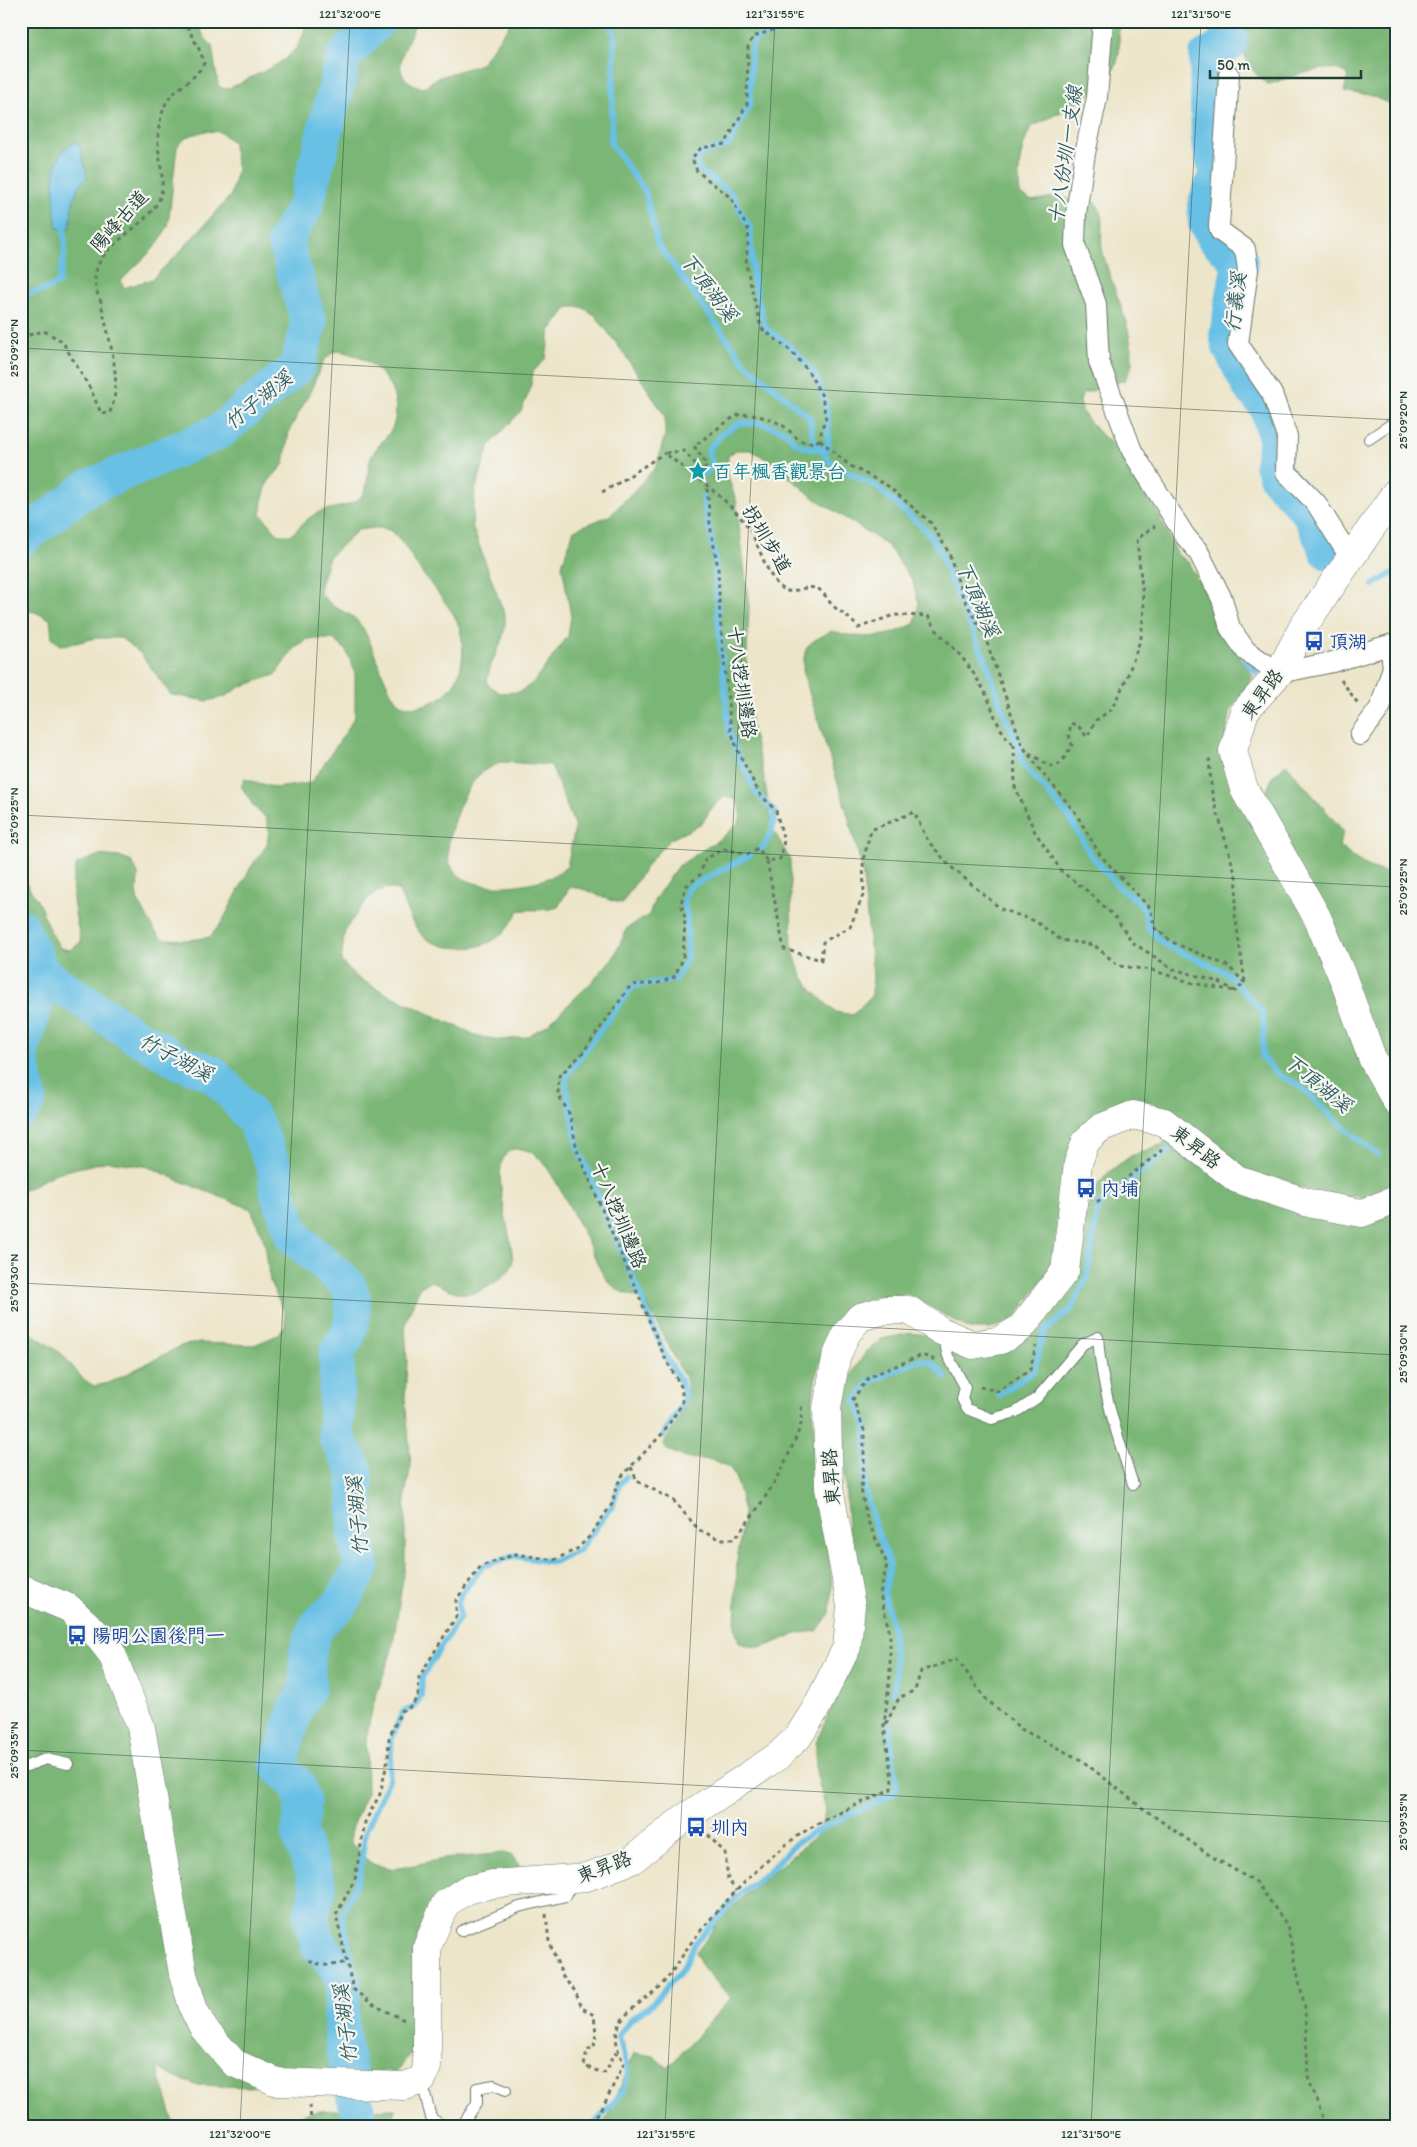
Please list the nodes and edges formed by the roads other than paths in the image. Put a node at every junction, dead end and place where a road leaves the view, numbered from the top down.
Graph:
1 (1103, 21) edge
2 (1228, 75) dead end
3 (1396, 421) edge
4 (1369, 439) dead end
5 (1396, 492) edge
6 (1351, 559) junction
7 (1393, 644) edge
8 (1279, 673) junction
9 (1366, 729) road end
10 (1396, 1101) edge
11 (1396, 1200) edge
12 (941, 1331) junction
13 (1133, 1484) dead end
14 (21, 1588) edge
15 (68, 1764) dead end
16 (21, 1768) edge
17 (573, 1880) junction
18 (461, 1931) dead end
19 (422, 2080) junction
20 (506, 2090) dead end
21 (443, 2126) edge
22 (455, 2126) edge

1 - 8 street
2 - 6 street
3 - 4 lane
5 - 6 street, 東昇路
6 - 8 street, 東昇路
7 - 8 street
7 - 9 street
8 - 10 street, 東昇路
11 - 12 street, 東昇路
12 - 13 lane
12 - 17 street, 東昇路
14 - 19 street
15 - 16 lane
17 - 18 lane
17 - 19 street, 東昇路
19 - 21 lane
20 - 22 lane

